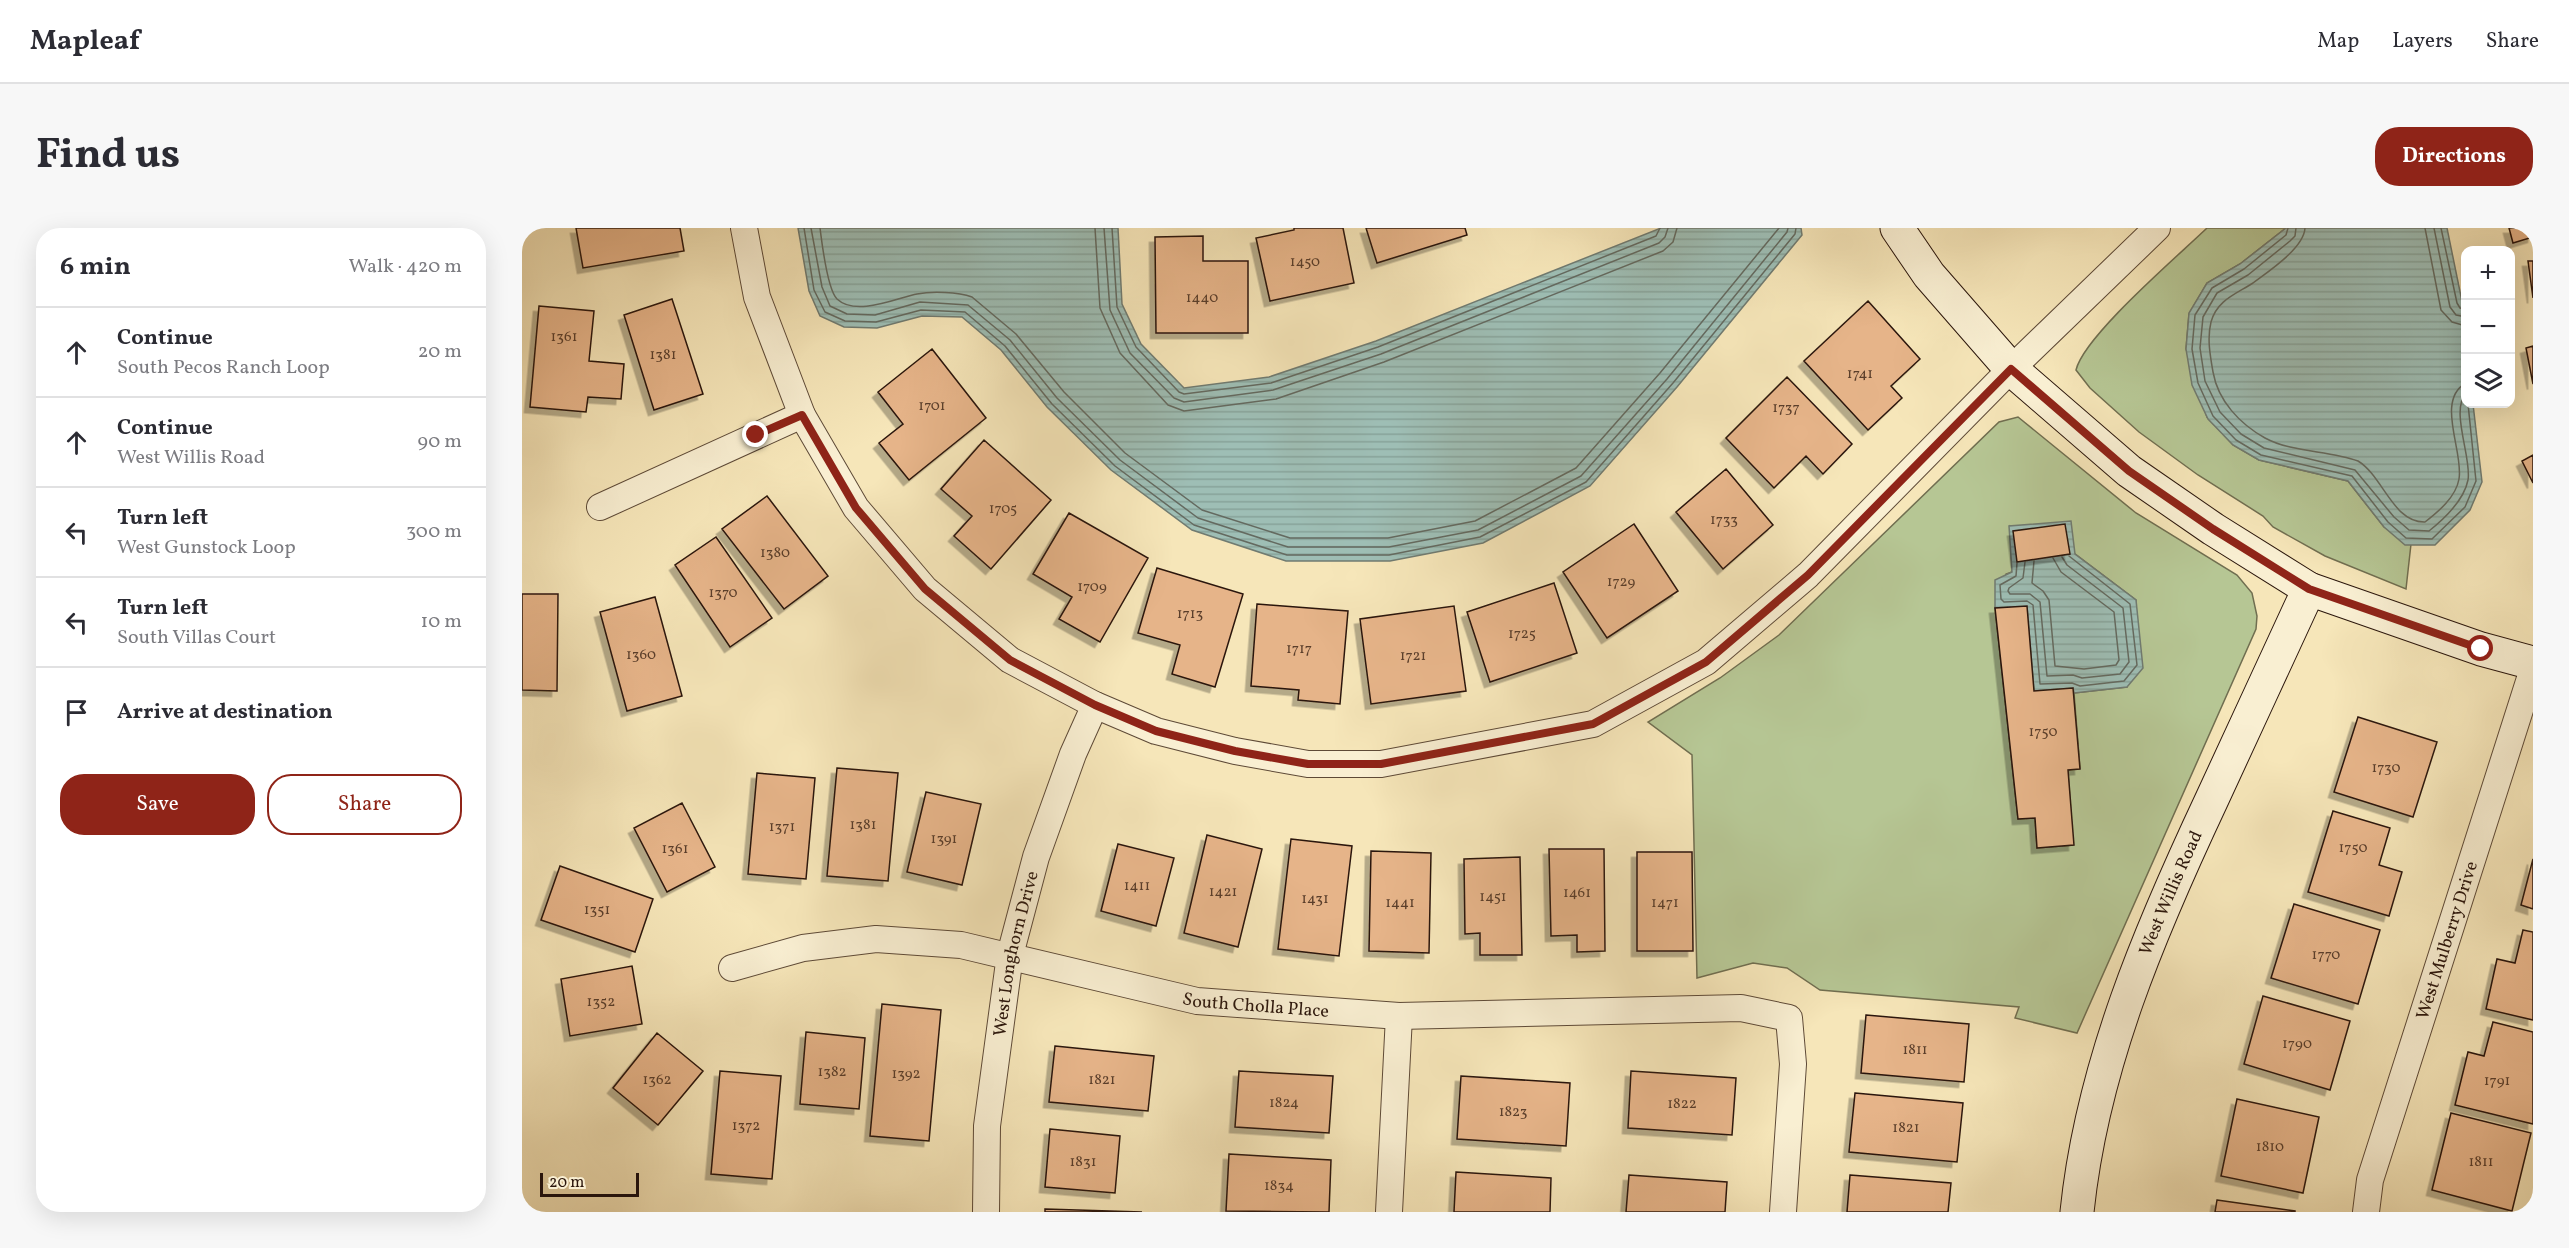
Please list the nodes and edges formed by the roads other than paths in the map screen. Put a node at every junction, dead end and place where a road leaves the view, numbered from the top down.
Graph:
1 (744, 228) edge
2 (1898, 228) edge
3 (2157, 228) edge
4 (2011, 369) junction
5 (802, 415) junction
6 (600, 507) dead end
7 (2309, 589) junction
8 (2533, 663) edge
9 (2533, 669) edge
10 (1095, 705) junction
11 (1010, 955) junction
12 (732, 968) dead end
13 (1400, 1016) junction
14 (986, 1212) edge
15 (1389, 1212) edge
16 (1783, 1212) edge
17 (2077, 1212) edge
18 (2366, 1212) edge

1 - 5 street
2 - 4 street
3 - 4 street
4 - 7 street
4 - 10 street
5 - 6 street
5 - 10 street
7 - 8 street
7 - 17 street, West Willis Road
9 - 18 street, West Mulberry Drive
10 - 11 street, West Longhorn Drive
11 - 12 street, South Cholla Place
11 - 13 street, South Cholla Place
11 - 14 street, West Longhorn Drive
13 - 15 street
13 - 16 street, South Cholla Place

